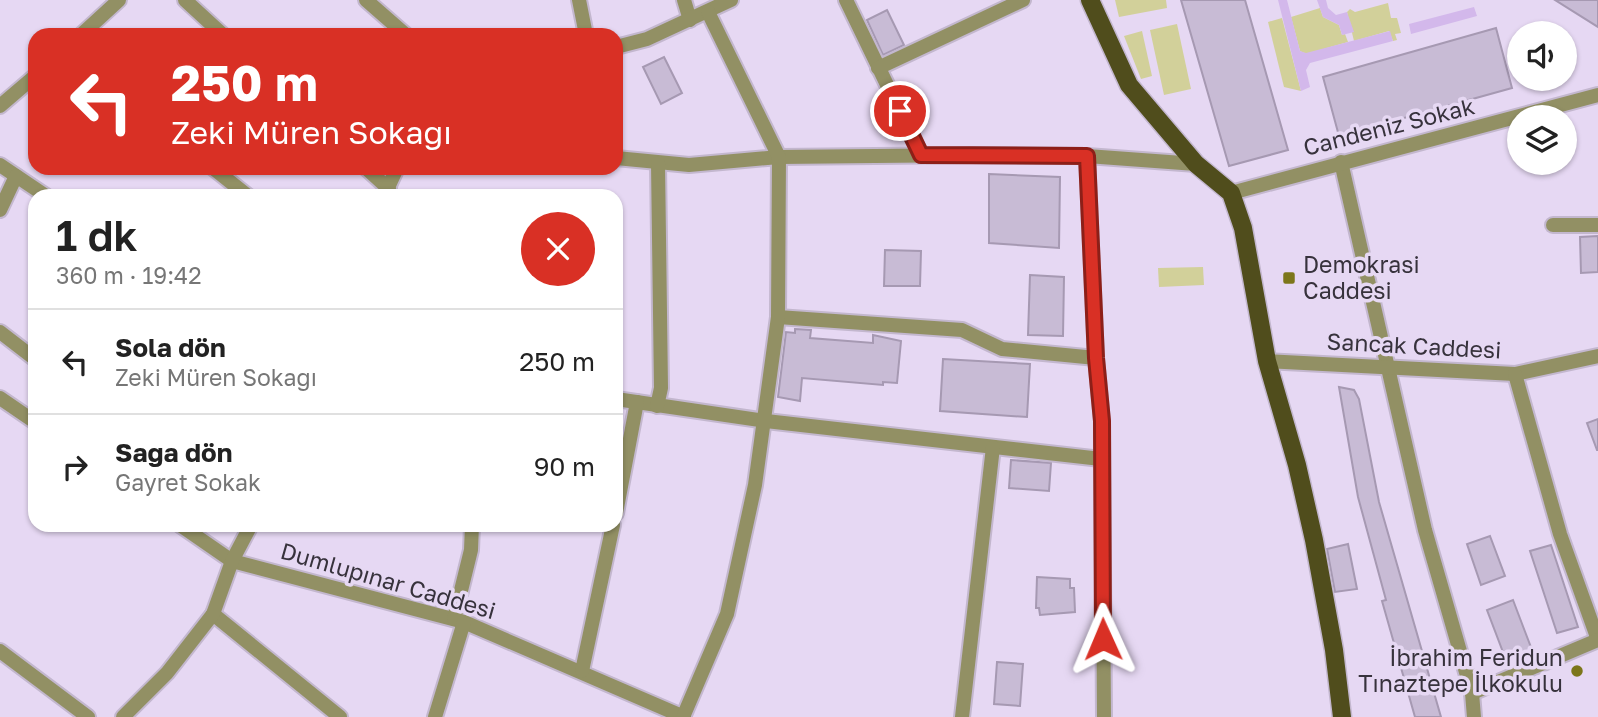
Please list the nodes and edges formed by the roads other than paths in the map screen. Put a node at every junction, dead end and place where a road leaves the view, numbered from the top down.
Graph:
1 (119, 0) edge
2 (185, 0) edge
3 (366, 0) edge
4 (579, 0) edge
5 (684, 0) edge
6 (731, 0) edge
7 (846, 0) edge
8 (1023, 0) edge
9 (1090, 0) edge
10 (708, 12) junction
11 (690, 20) junction
12 (89, 28) edge
13 (215, 28) edge
14 (398, 28) edge
15 (585, 28) edge
16 (623, 45) edge
17 (878, 68) junction
18 (28, 82) edge
19 (1598, 95) edge
20 (0, 106) edge
21 (921, 155) junction
22 (1087, 156) junction
23 (779, 157) junction
24 (623, 159) edge
25 (1341, 162) junction
26 (658, 163) junction
27 (1196, 164) junction
28 (0, 165) edge
29 (222, 175) edge
30 (372, 175) edge
31 (16, 176) junction
32 (36, 189) edge
33 (240, 189) edge
34 (384, 189) edge
35 (1231, 193) junction
36 (0, 209) edge
37 (1553, 225) dead end
38 (1598, 225) edge
39 (778, 317) junction
40 (0, 332) edge
41 (28, 354) edge
42 (1598, 356) edge
43 (1096, 358) junction
44 (1267, 360) junction
45 (1388, 369) junction
46 (1516, 374) junction
47 (0, 398) edge
48 (623, 400) edge
49 (637, 402) junction
50 (657, 406) junction
51 (28, 417) edge
52 (765, 421) junction
53 (993, 447) junction
54 (1101, 459) junction
55 (623, 476) edge
56 (190, 532) edge
57 (247, 532) edge
58 (470, 532) edge
59 (612, 532) edge
60 (232, 561) junction
61 (213, 614) junction
62 (459, 621) junction
63 (1598, 640) edge
64 (0, 651) edge
65 (582, 671) junction
66 (1472, 693) junction
67 (88, 717) edge
68 (123, 717) edge
69 (340, 717) edge
70 (435, 717) edge
71 (683, 717) edge
72 (962, 717) edge
73 (1104, 717) edge
74 (1342, 717) edge
75 (1475, 717) edge

1 - 12 street
2 - 13 street
3 - 14 street
4 - 15 street
5 - 11 street
6 - 10 street
7 - 17 street
8 - 17 street
9 - 27 main road
10 - 11 street
10 - 23 street
11 - 16 street
17 - 21 street
18 - 20 street
19 - 25 street, Candeniz Sokak
21 - 22 street
21 - 23 street
22 - 27 street
22 - 43 street
23 - 26 street
23 - 39 street
24 - 26 street
25 - 35 street, Candeniz Sokak
25 - 45 street
26 - 50 street
27 - 35 main road
28 - 31 street
29 - 33 street
30 - 34 street
31 - 32 street
31 - 36 street
35 - 44 main road
37 - 38 street
39 - 43 street
39 - 52 street
40 - 41 street
42 - 46 street, Sancak Caddesi
43 - 54 street
44 - 45 street, Sancak Caddesi
44 - 74 main road
45 - 46 street, Sancak Caddesi
45 - 66 street
46 - 63 street
47 - 51 street
48 - 49 street
49 - 50 street
49 - 55 street
50 - 52 street
52 - 53 street
52 - 71 street
53 - 54 street
53 - 72 street
54 - 73 street
56 - 60 street
57 - 60 street
58 - 62 street
59 - 65 street
60 - 61 street
60 - 62 street, Dumlupınar Caddesi
61 - 68 street
61 - 69 street
62 - 65 street, Dumlupınar Caddesi
62 - 70 street
63 - 66 street
64 - 67 street
65 - 71 street, Dumlupınar Caddesi
66 - 75 street

